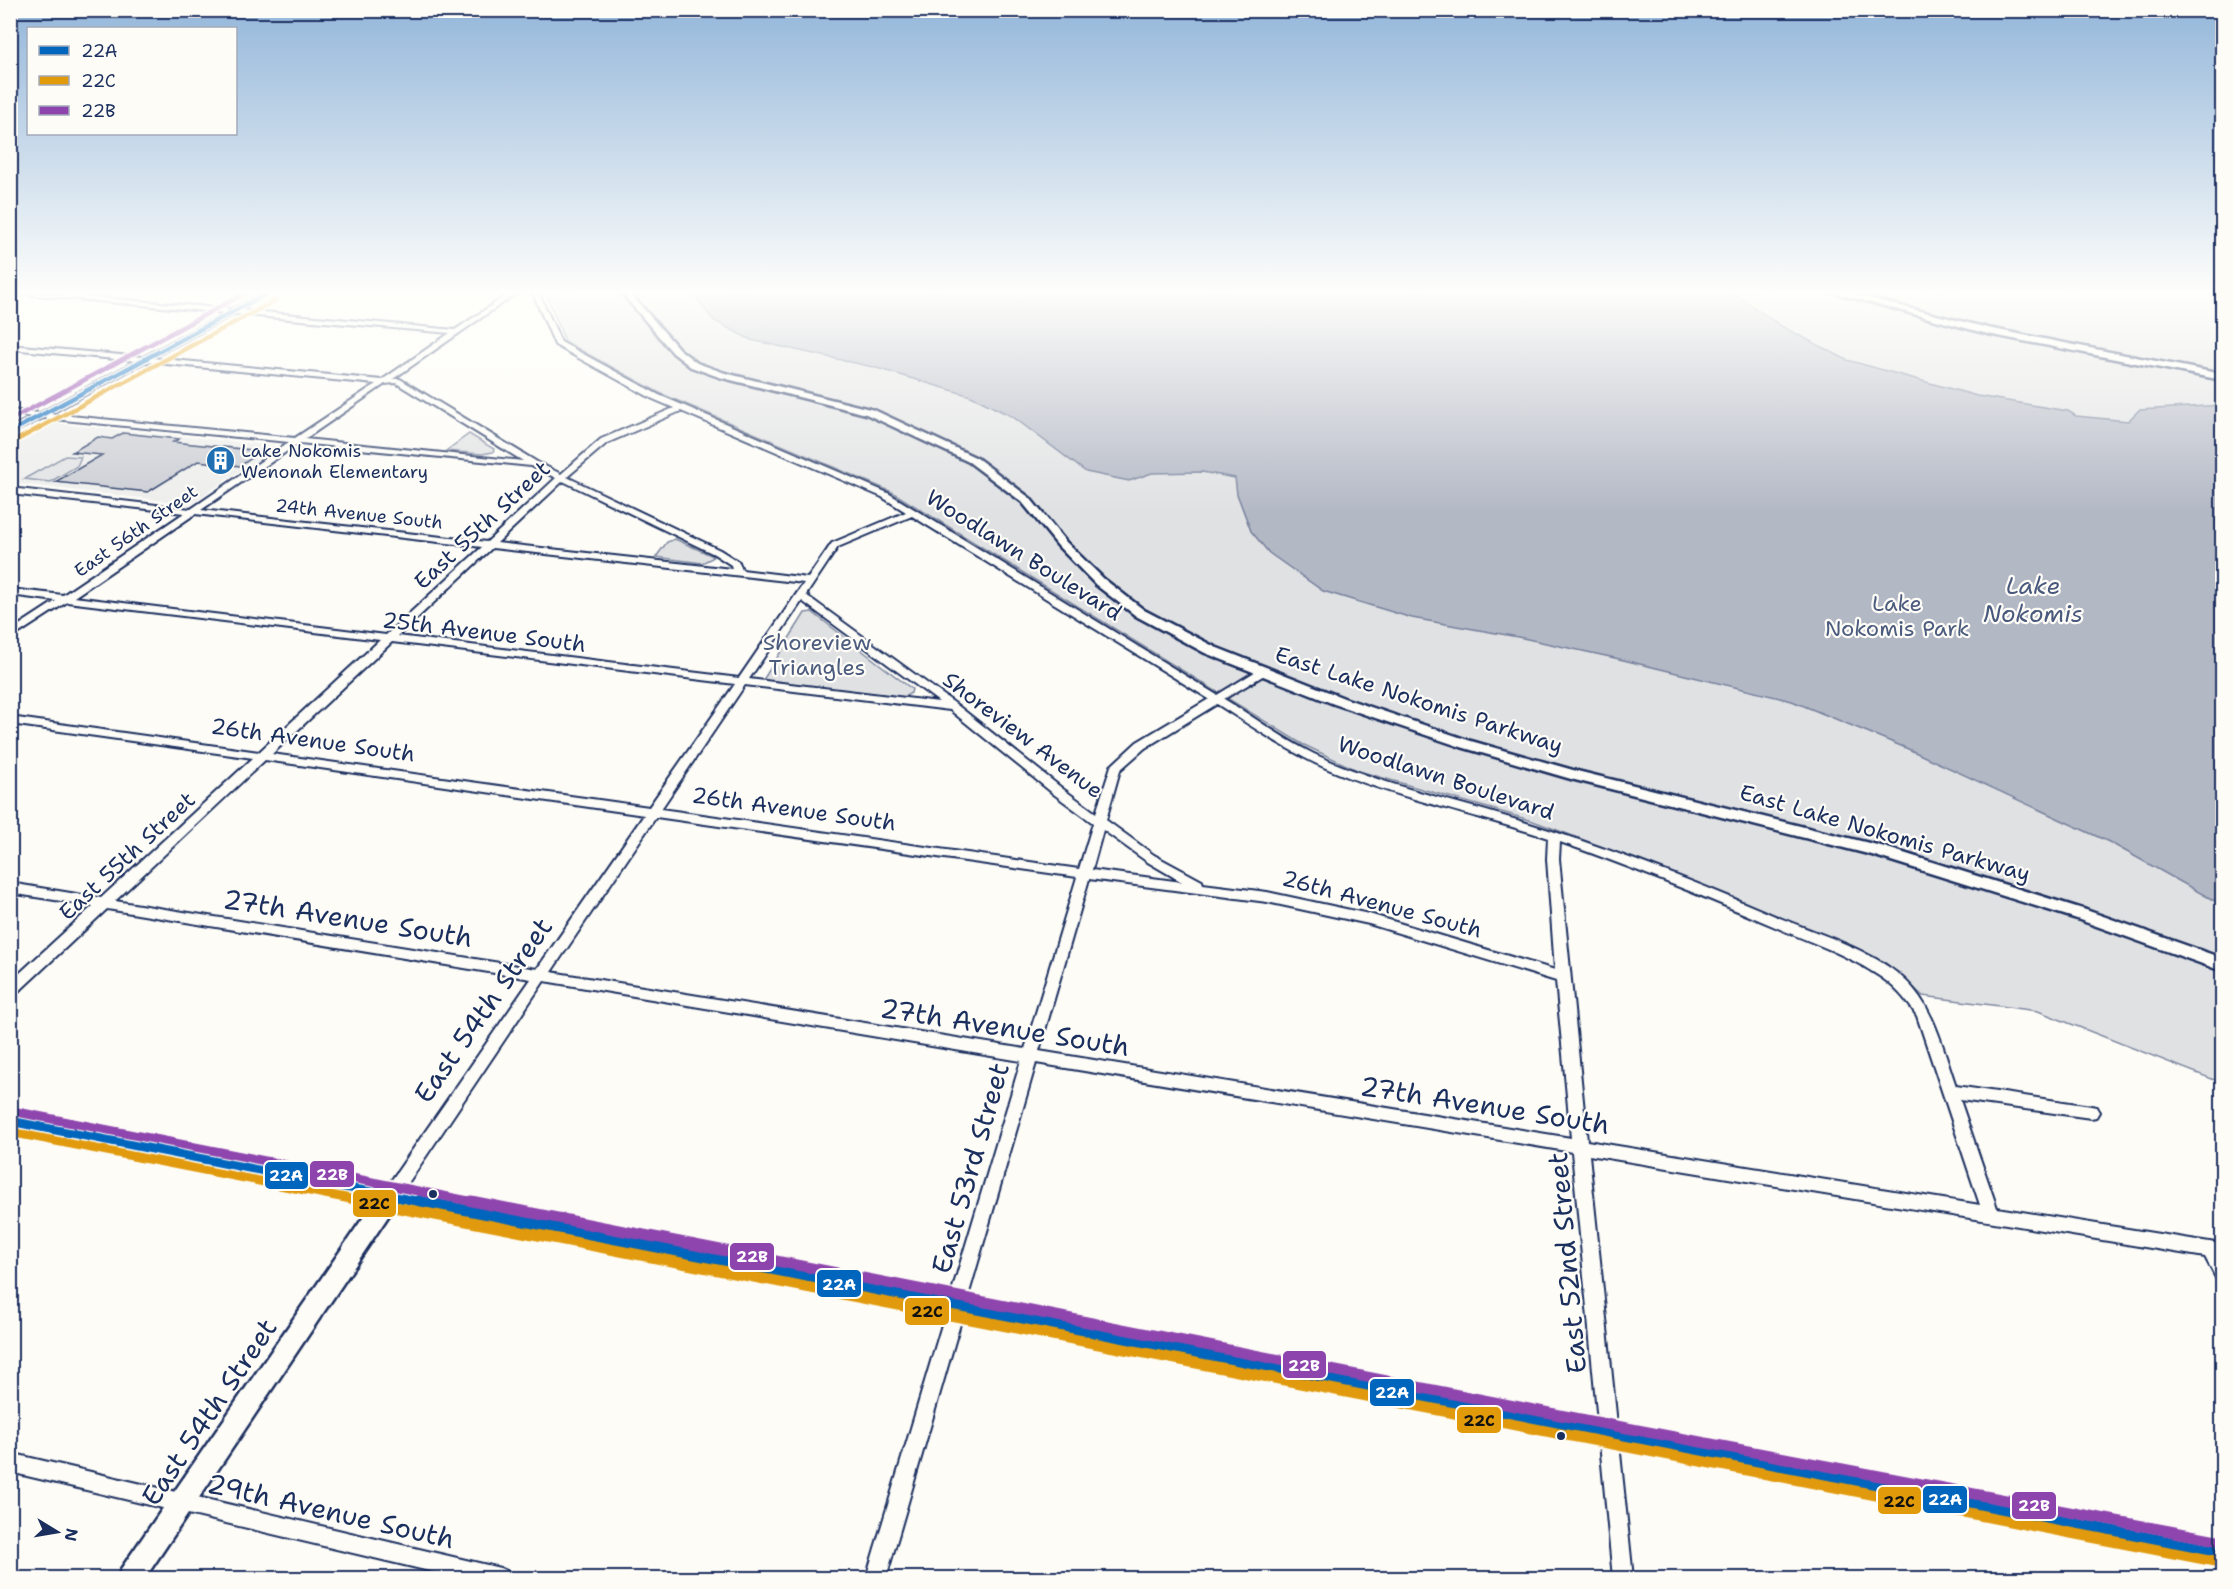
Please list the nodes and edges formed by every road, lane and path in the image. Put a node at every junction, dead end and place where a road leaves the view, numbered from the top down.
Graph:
1 (133, 365) edge
2 (208, 365) edge
3 (408, 365) edge
4 (598, 365) edge
5 (694, 365) edge
6 (2162, 365) edge
7 (2223, 377) edge
8 (383, 382) junction
9 (683, 407) junction
10 (10, 412) edge
11 (40, 416) junction
12 (10, 432) edge
13 (297, 441) junction
14 (534, 464) junction
15 (562, 478) junction
16 (10, 491) edge
17 (193, 512) junction
18 (913, 512) junction
19 (489, 545) junction
20 (737, 573) junction
21 (811, 580) junction
22 (10, 592) edge
23 (801, 596) junction
24 (66, 599) junction
25 (10, 636) edge
26 (387, 640) junction
27 (1262, 672) junction
28 (742, 683) junction
29 (1217, 701) junction
30 (953, 707) junction
31 (10, 720) edge
32 (262, 756) junction
33 (653, 811) junction
34 (1102, 820) junction
35 (1554, 836) junction
36 (1086, 874) junction
37 (10, 888) edge
38 (1228, 892) junction
39 (104, 904) junction
40 (2223, 965) edge
41 (540, 976) junction
42 (1563, 978) junction
43 (10, 991) edge
44 (1029, 1057) junction
45 (1951, 1092) junction
46 (2091, 1112) dead end
47 (10, 1121) edge
48 (1582, 1147) junction
49 (390, 1196) junction
50 (1992, 1214) junction
51 (2216, 1251) edge
52 (2223, 1272) edge
53 (956, 1305) junction
54 (1609, 1435) junction
55 (10, 1462) edge
56 (181, 1503) junction
57 (2223, 1552) edge
58 (130, 1578) edge
59 (500, 1578) edge
60 (876, 1578) edge
61 (1623, 1578) edge

1 - 11 street
2 - 8 street
3 - 8 street, East 56th Street
4 - 9 street, Woodlawn Boulevard
5 - 27 street, East Lake Nokomis Parkway
6 - 7 street
8 - 13 street, East 56th Street
8 - 14 street
9 - 15 street, East 55th Street
9 - 18 street, Woodlawn Boulevard
10 - 11 street
11 - 12 street
11 - 13 street
13 - 14 street
13 - 17 street, East 56th Street
14 - 15 street
15 - 19 street, East 55th Street
15 - 20 street
16 - 17 street, 24th Avenue South
17 - 19 street, 24th Avenue South
17 - 24 street, East 56th Street
18 - 21 street, East 54th Street
18 - 29 street, Woodlawn Boulevard
19 - 20 street, 24th Avenue South
19 - 26 street, East 55th Street
20 - 21 street, 24th Avenue South
21 - 23 street, East 54th Street
22 - 24 street, 25th Avenue South
23 - 28 street, East 54th Street
23 - 30 street, Shoreview Avenue
24 - 25 street, East 56th Street
24 - 26 street, 25th Avenue South
26 - 28 street, 25th Avenue South
26 - 32 street, East 55th Street
27 - 29 street, East 53rd Street
27 - 40 street, East Lake Nokomis Parkway
28 - 30 street, 25th Avenue South
28 - 33 street, East 54th Street
29 - 34 street, East 53rd Street
29 - 35 street, Woodlawn Boulevard
30 - 34 street, Shoreview Avenue
31 - 32 street, 26th Avenue South
32 - 33 street, 26th Avenue South
32 - 39 street, East 55th Street
33 - 36 street, 26th Avenue South
33 - 41 street, East 54th Street
34 - 36 street, East 53rd Street
34 - 38 street, Shoreview Avenue
35 - 42 street, East 52nd Street
35 - 45 street, Woodlawn Boulevard
36 - 38 street, 26th Avenue South
36 - 44 street, East 53rd Street
37 - 39 street, 27th Avenue South
38 - 42 street, 26th Avenue South
39 - 41 street, 27th Avenue South
39 - 43 street, East 55th Street
41 - 44 street, 27th Avenue South
41 - 49 street, East 54th Street
42 - 48 street, East 52nd Street
44 - 48 street, 27th Avenue South
44 - 53 street, East 53rd Street
45 - 46 street
45 - 50 street, Woodlawn Boulevard
47 - 49 street
48 - 50 street, 27th Avenue South
48 - 54 street, East 52nd Street
49 - 53 street
49 - 56 street, East 54th Street
50 - 51 street
51 - 52 street
53 - 54 street
53 - 60 street, East 53rd Street
54 - 57 street
54 - 61 street, East 52nd Street
55 - 56 street, 29th Avenue South
56 - 58 street, East 54th Street
56 - 59 street, 29th Avenue South

